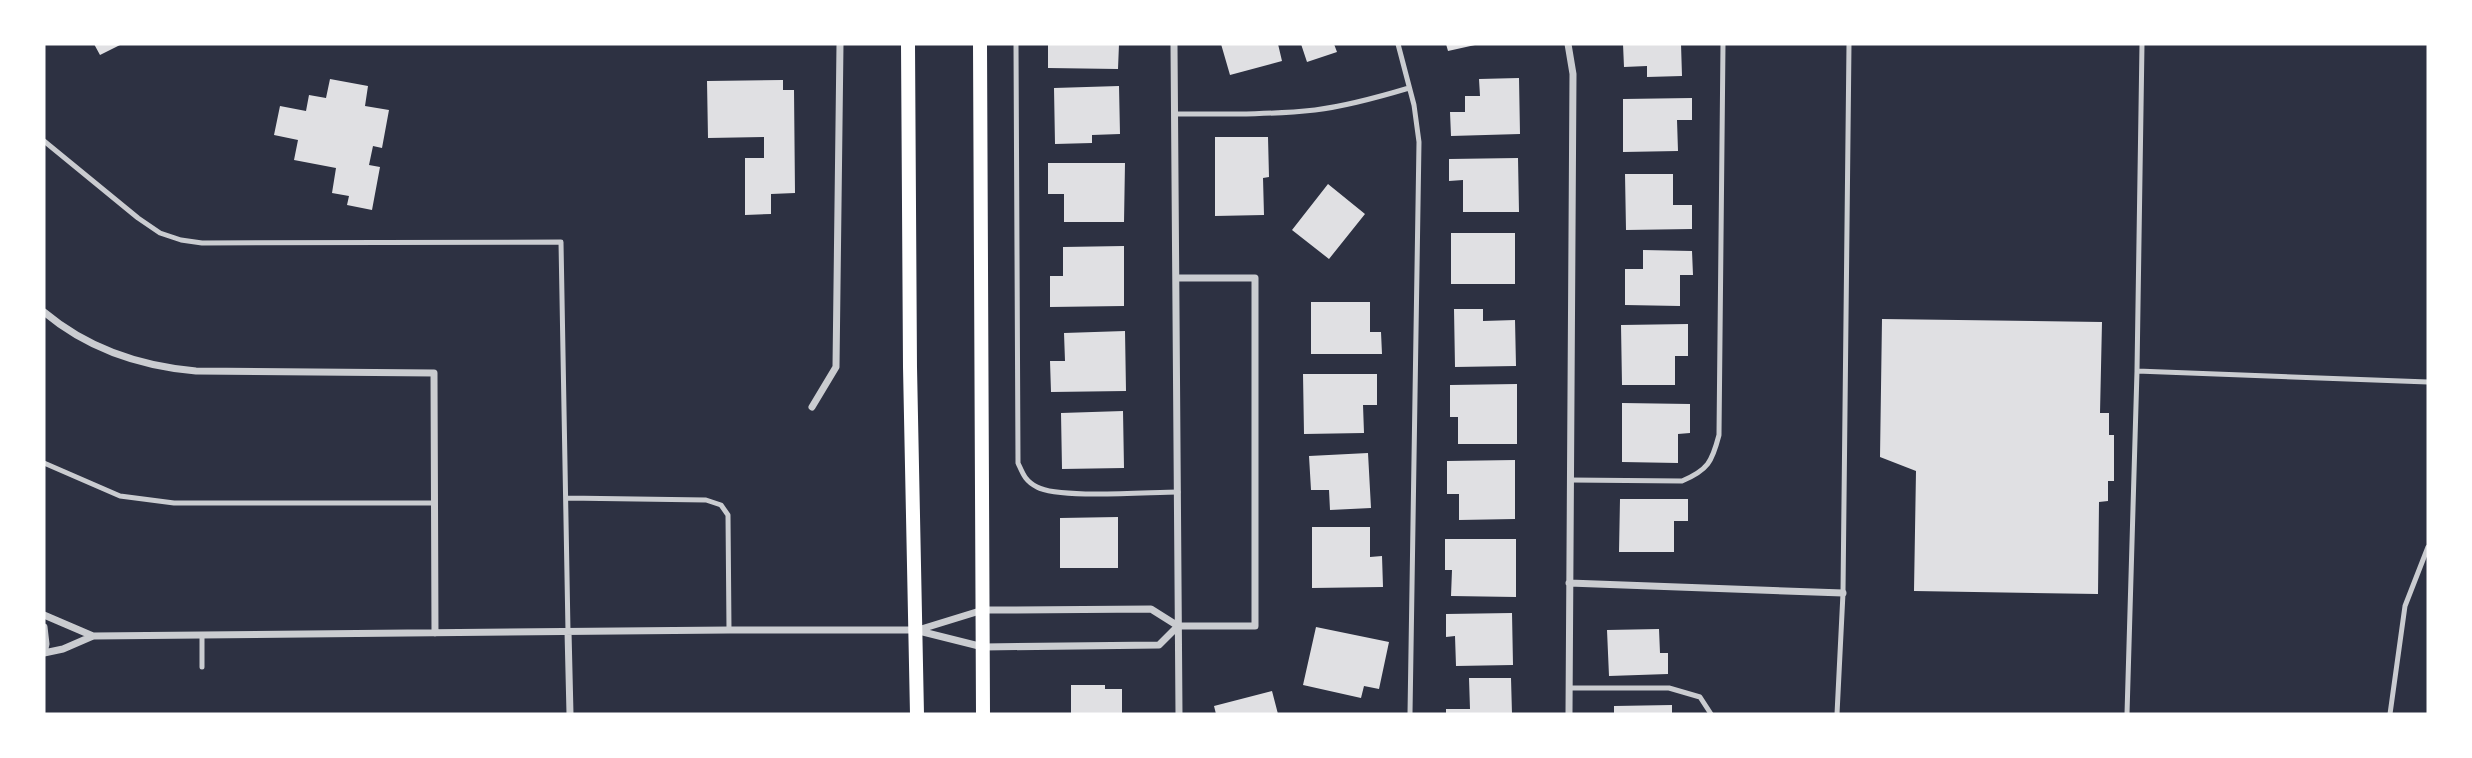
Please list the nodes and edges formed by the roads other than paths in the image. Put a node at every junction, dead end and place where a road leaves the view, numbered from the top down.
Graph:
1 (839, 44) edge
2 (908, 44) edge
3 (979, 44) edge
4 (1016, 44) edge
5 (1174, 44) edge
6 (1398, 44) edge
7 (1567, 44) edge
8 (1723, 44) edge
9 (1849, 44) edge
10 (2143, 44) edge
11 (1409, 88) junction
12 (1175, 114) junction
13 (44, 141) edge
14 (1176, 278) junction
15 (44, 312) edge
16 (2137, 371) junction
17 (2428, 382) edge
18 (812, 407) dead end
19 (44, 463) edge
20 (1570, 480) junction
21 (1178, 492) junction
22 (566, 498) junction
23 (434, 503) junction
24 (2428, 547) edge
25 (1569, 583) junction
26 (1843, 593) junction
27 (983, 610) junction
28 (44, 615) edge
29 (44, 626) edge
30 (1178, 626) junction
31 (729, 629) junction
32 (915, 630) junction
33 (568, 631) junction
34 (435, 633) junction
35 (202, 635) junction
36 (93, 636) junction
37 (983, 647) junction
38 (44, 653) edge
39 (202, 667) dead end
40 (1569, 688) junction
41 (570, 714) edge
42 (917, 714) edge
43 (983, 714) edge
44 (1179, 714) edge
45 (1410, 714) edge
46 (1569, 714) edge
47 (1711, 714) edge
48 (1837, 714) edge
49 (2127, 714) edge
50 (2390, 714) edge

1 - 18 street
2 - 32 main road
3 - 27 main road
4 - 21 lane
5 - 12 street
6 - 11 lane
7 - 20 street
8 - 20 lane
9 - 26 lane
10 - 16 lane
11 - 12 lane
11 - 45 lane
12 - 14 street
13 - 22 lane
14 - 21 street
14 - 30 street
15 - 23 street
16 - 17 lane
16 - 49 lane
19 - 23 lane
20 - 25 street
21 - 30 street
22 - 31 lane
22 - 33 lane
23 - 34 street
24 - 50 lane
25 - 26 street
25 - 40 street
26 - 48 lane
27 - 30 street
27 - 32 street
27 - 37 main road
28 - 36 street
29 - 38 street
30 - 37 street
30 - 44 street
31 - 32 street
31 - 33 street
32 - 37 street
32 - 42 main road
33 - 34 street
33 - 41 street
34 - 35 street
35 - 36 street
35 - 39 lane
36 - 38 street
37 - 43 main road
40 - 46 street
40 - 47 lane

